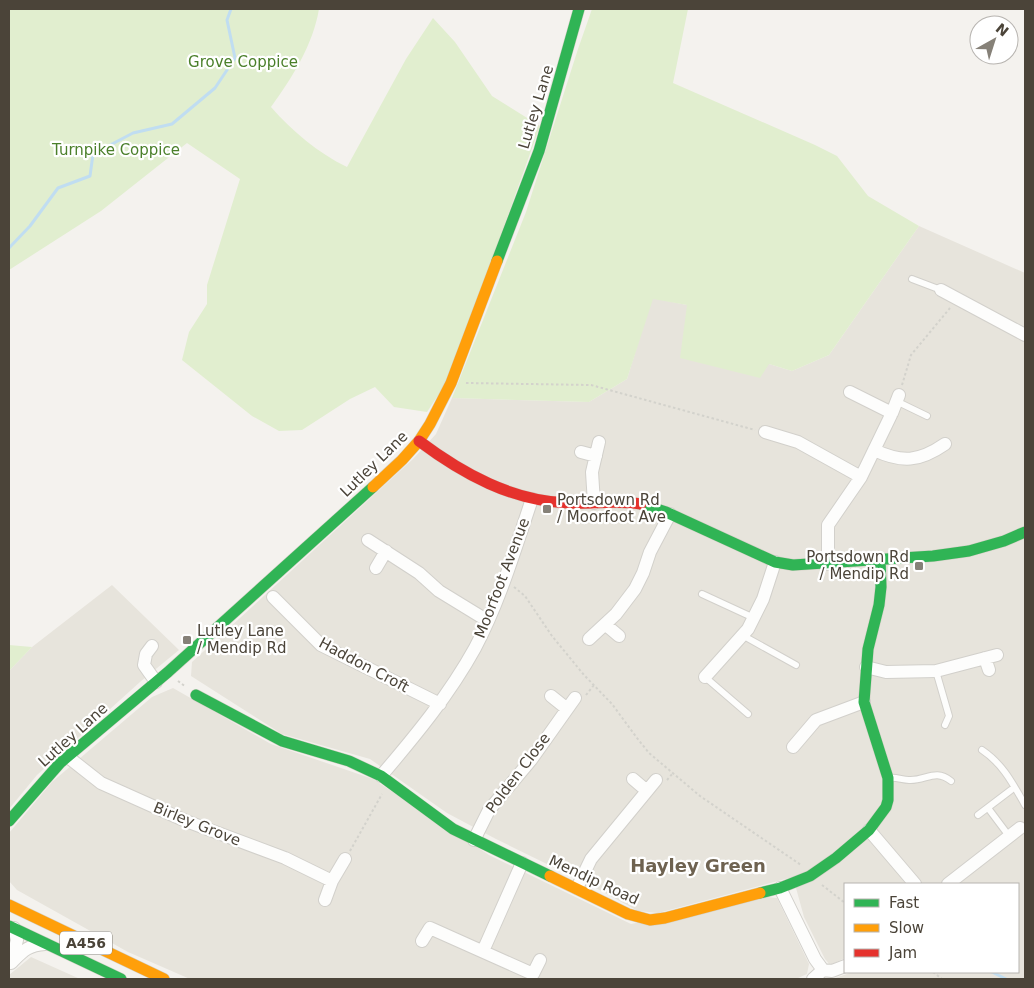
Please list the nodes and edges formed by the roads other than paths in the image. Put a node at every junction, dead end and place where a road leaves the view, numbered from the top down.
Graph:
1 (579, 9) edge
2 (912, 279) dead end
3 (941, 290) joint
4 (1025, 335) edge
5 (850, 392) dead end
6 (896, 403) junction
7 (928, 416) dead end
8 (765, 432) road end
9 (419, 442) junction
10 (599, 442) dead end
11 (945, 444) dead end
12 (874, 450) junction
13 (581, 452) dead end
14 (596, 456) junction
15 (861, 477) junction
16 (532, 499) junction
17 (594, 503) junction
18 (670, 514) junction
19 (1025, 532) edge
20 (368, 540) dead end
21 (386, 551) junction
22 (880, 558) junction
23 (775, 562) junction
24 (828, 564) junction
25 (376, 568) dead end
26 (702, 594) dead end
27 (273, 597) dead end
28 (754, 618) junction
29 (488, 621) junction
30 (606, 625) junction
31 (742, 635) junction
32 (619, 636) dead end
33 (589, 639) dead end
34 (152, 646) dead end
35 (991, 661) dead end
36 (796, 665) dead end
37 (866, 667) junction
38 (936, 671) junction
39 (705, 677) joint
40 (156, 682) junction
41 (196, 695) road end
42 (551, 696) dead end
43 (574, 698) dead end
44 (864, 702) junction
45 (440, 704) junction
46 (566, 708) junction
47 (748, 714) dead end
48 (945, 725) dead end
49 (793, 747) dead end
50 (982, 750) dead end
51 (68, 757) junction
52 (888, 778) junction
53 (384, 779) junction
54 (633, 779) dead end
55 (656, 780) dead end
56 (952, 782) dead end
57 (1011, 790) dead end
58 (647, 791) junction
59 (1025, 805) edge
60 (988, 808) junction
61 (978, 816) dead end
62 (9, 821) edge
63 (1020, 828) dead end
64 (869, 830) junction
65 (1009, 836) junction
66 (474, 840) junction
67 (345, 859) road end
68 (522, 863) junction
69 (332, 881) junction
70 (914, 883) edge
71 (949, 883) edge
72 (577, 888) junction
73 (780, 888) junction
74 (325, 900) dead end
75 (9, 905) edge
76 (11, 927) edge
77 (422, 941) dead end
78 (45, 944) junction
79 (483, 951) junction
80 (540, 960) dead end
81 (10, 964) edge
82 (844, 966) edge
83 (823, 970) junction
84 (121, 979) edge
85 (164, 979) edge
86 (813, 979) edge

1 - 9 main road, Lutley Lane
2 - 3 lane
3 - 4 street
5 - 6 street
6 - 7 lane
6 - 12 street
8 - 15 street
9 - 16 main road
9 - 40 main road, Lutley Lane
10 - 14 street
11 - 12 street
12 - 15 street
13 - 14 street
14 - 17 street
15 - 24 street
16 - 17 main road
16 - 29 street, Moorfoot Avenue
17 - 18 main road
18 - 23 main road
18 - 30 street
19 - 22 main road
20 - 21 street
21 - 25 street
21 - 29 street
22 - 24 main road
22 - 37 main road, Mendip Road
23 - 24 main road
23 - 28 street
26 - 28 lane
27 - 45 street, Haddon Croft
28 - 31 street
29 - 45 street, Moorfoot Avenue
30 - 32 street
30 - 33 street
31 - 36 lane
31 - 39 street
34 - 40 street
35 - 38 street
37 - 38 street
37 - 44 main road, Mendip Road
38 - 48 lane
39 - 47 lane
40 - 51 main road, Lutley Lane
41 - 53 main road, Mendip Road
42 - 46 street
43 - 46 street, Polden Close
44 - 49 street
44 - 52 main road, Mendip Road
45 - 53 street, Moorfoot Avenue
46 - 66 street, Polden Close
50 - 59 lane
51 - 62 main road, Lutley Lane
51 - 69 street, Birley Grove
52 - 56 lane
52 - 64 main road, Mendip Road
53 - 66 main road, Mendip Road
54 - 58 street
55 - 58 street
57 - 60 lane
58 - 72 street
60 - 61 lane
60 - 65 lane
63 - 65 street
64 - 70 street
64 - 73 main road, Mendip Road
65 - 71 street
66 - 68 main road, Mendip Road
67 - 69 street
68 - 72 main road, Mendip Road
68 - 79 street
69 - 74 street
72 - 73 main road, Mendip Road
73 - 83 street
75 - 85 main road, A456
76 - 78 main road, A456
76 - 81 street
77 - 79 street
78 - 81 street
78 - 84 main road, A456
79 - 80 street
82 - 83 street
83 - 86 street

